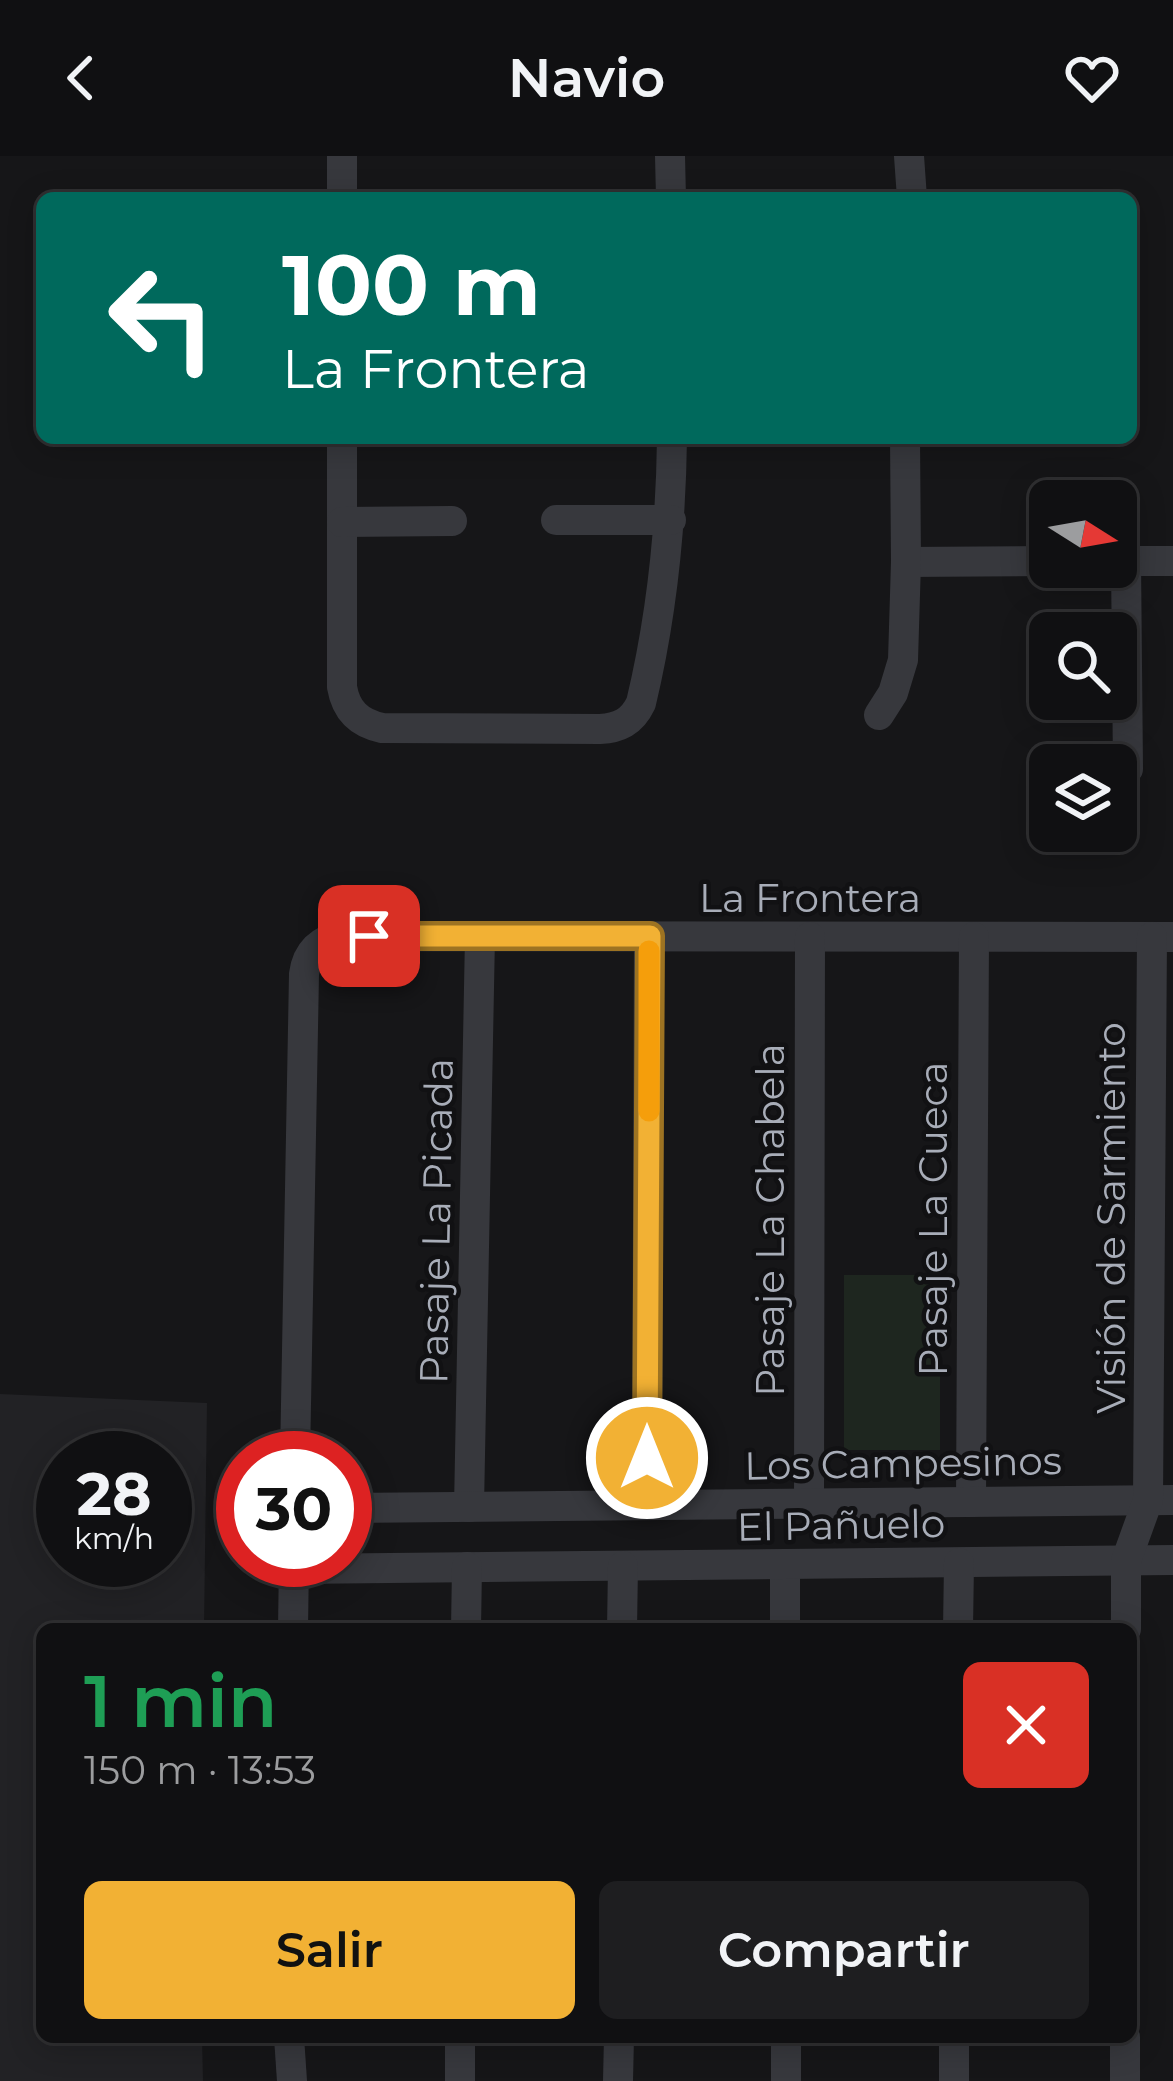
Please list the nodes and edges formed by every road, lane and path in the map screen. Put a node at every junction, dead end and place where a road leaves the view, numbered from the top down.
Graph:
1 (342, 156) edge
2 (670, 156) edge
3 (910, 156) edge
4 (342, 192) edge
5 (671, 192) edge
6 (912, 192) edge
7 (342, 444) edge
8 (672, 444) edge
9 (905, 444) edge
10 (556, 520) dead end
11 (671, 520) junction
12 (452, 521) dead end
13 (342, 522) junction
14 (1029, 561) edge
15 (1137, 561) edge
16 (1173, 561) edge
17 (906, 562) junction
18 (1122, 588) edge
19 (879, 715) dead end
20 (1127, 744) edge
21 (480, 936) junction
22 (650, 936) junction
23 (810, 937) junction
24 (974, 937) junction
25 (1162, 938) edge
26 (296, 1431) edge
27 (1161, 1500) edge
28 (970, 1502) junction
29 (808, 1503) junction
30 (646, 1505) junction
31 (469, 1507) junction
32 (372, 1508) edge
33 (1126, 1561) junction
34 (1173, 1561) edge
35 (959, 1563) junction
36 (785, 1564) junction
37 (372, 1565) edge
38 (622, 1566) junction
39 (466, 1567) junction
40 (294, 1587) edge
41 (293, 1623) edge
42 (466, 1623) edge
43 (622, 1623) edge
44 (785, 1623) edge
45 (958, 1623) edge
46 (1126, 1623) edge
47 (289, 2043) edge
48 (460, 2043) edge
49 (619, 2043) edge
50 (786, 2043) edge
51 (954, 2043) edge
52 (1125, 2043) edge
53 (292, 2081) edge
54 (460, 2081) edge
55 (618, 2081) edge
56 (786, 2081) edge
57 (954, 2081) edge
58 (1125, 2081) edge

1 - 4 street
2 - 5 street
3 - 6 street
7 - 13 street
8 - 11 street
9 - 17 street
10 - 11 street
11 - 13 street
12 - 13 street
14 - 17 street
15 - 16 street
17 - 19 street
18 - 20 street
21 - 22 street, La Frontera
21 - 26 street, La Frontera
21 - 31 street, Pasaje La Picada
22 - 23 street, La Frontera
22 - 30 street
23 - 24 street, La Frontera
23 - 29 street, Pasaje La Chabela
24 - 25 street, La Frontera
24 - 28 street, Pasaje La Cueca
25 - 27 street, Visión de Sarmiento
27 - 28 street, Los Campesinos
27 - 33 street
28 - 29 street, Los Campesinos
29 - 30 street, Los Campesinos
30 - 31 street, Los Campesinos
31 - 32 street, Los Campesinos
33 - 34 street, El Pañuelo
33 - 35 street, El Pañuelo
33 - 46 street
35 - 36 street, El Pañuelo
35 - 45 street
36 - 38 street, El Pañuelo
36 - 44 street
37 - 39 street, El Pañuelo
38 - 39 street, El Pañuelo
38 - 43 street
39 - 42 street
40 - 41 street
47 - 53 street
48 - 54 street
49 - 55 street
50 - 56 street
51 - 57 street
52 - 58 street

